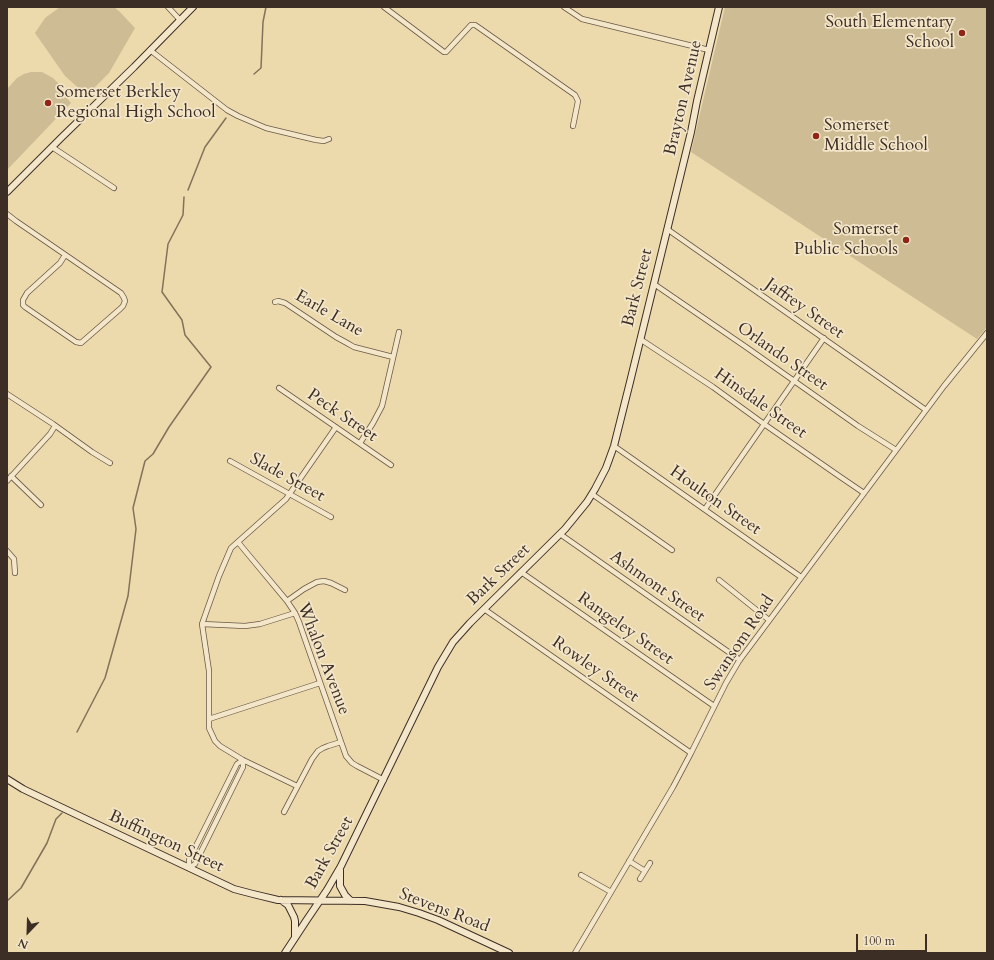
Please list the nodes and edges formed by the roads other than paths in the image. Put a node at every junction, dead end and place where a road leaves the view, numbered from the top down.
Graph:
1 (168, 7) edge
2 (193, 7) edge
3 (384, 7) edge
4 (564, 7) edge
5 (719, 7) edge
6 (180, 20) junction
7 (150, 50) junction
8 (709, 50) junction
9 (573, 126) dead end
10 (329, 139) dead end
11 (52, 147) junction
12 (114, 188) dead end
13 (7, 192) edge
14 (675, 196) joint
15 (7, 214) edge
16 (667, 229) junction
17 (65, 255) junction
18 (654, 284) junction
19 (275, 302) dead end
20 (399, 332) dead end
21 (987, 333) edge
22 (824, 338) junction
23 (640, 339) junction
24 (393, 357) junction
25 (794, 381) junction
26 (279, 388) dead end
27 (7, 394) edge
28 (926, 410) junction
29 (764, 424) junction
30 (55, 426) junction
31 (336, 427) junction
32 (360, 443) junction
33 (614, 446) junction
34 (896, 450) junction
35 (230, 461) dead end
36 (110, 463) dead end
37 (391, 465) dead end
38 (11, 476) junction
39 (7, 480) edge
40 (864, 493) junction
41 (290, 494) junction
42 (592, 494) junction
43 (41, 505) dead end
44 (704, 509) junction
45 (331, 517) dead end
46 (560, 534) junction
47 (238, 542) junction
48 (672, 550) dead end
49 (7, 551) edge
50 (522, 572) junction
51 (15, 573) dead end
52 (801, 577) junction
53 (719, 580) dead end
54 (345, 590) dead end
55 (287, 601) junction
56 (484, 609) junction
57 (295, 613) junction
58 (769, 620) junction
59 (202, 624) junction
60 (740, 660) junction
61 (320, 682) junction
62 (714, 706) junction
63 (209, 719) junction
64 (341, 742) junction
65 (691, 753) junction
66 (243, 760) junction
67 (8, 780) edge
68 (384, 780) junction
69 (297, 786) junction
70 (284, 812) dead end
71 (629, 862) junction
72 (650, 863) dead end
73 (189, 868) junction
74 (340, 868) junction
75 (645, 871) junction
76 (582, 875) dead end
77 (640, 879) dead end
78 (611, 892) junction
79 (281, 900) junction
80 (320, 900) junction
81 (351, 901) junction
82 (295, 936) junction
83 (285, 953) edge
84 (509, 953) edge
85 (576, 953) edge

1 - 6 street
2 - 6 main road
3 - 9 street
4 - 8 street
5 - 8 main road, Brayton Avenue
6 - 7 main road
7 - 10 street
7 - 11 main road
8 - 14 main road, Brayton Avenue
11 - 12 street
11 - 13 main road
14 - 16 main road, Bark Street
15 - 17 street
16 - 18 main road, Bark Street
16 - 22 street, Jaffrey Street
17 - 17 street
18 - 23 main road, Bark Street
18 - 25 street, Orlando Street
19 - 24 street, Earle Lane
20 - 24 street
21 - 28 street, Swansom Road
22 - 25 street
22 - 28 street, Jaffrey Street
23 - 29 street, Hinsdale Street
23 - 33 main road, Bark Street
24 - 32 street
25 - 29 street
25 - 34 street, Orlando Street
26 - 31 street, Peck Street
27 - 30 street
28 - 34 street, Swansom Road
29 - 40 street, Hinsdale Street
29 - 44 street
30 - 36 street
30 - 38 street
31 - 32 street, Peck Street
31 - 41 street
32 - 37 street, Peck Street
33 - 42 main road, Bark Street
33 - 44 street, Houlton Street
34 - 40 street, Swansom Road
35 - 41 street, Slade Street
38 - 39 street
38 - 43 street
40 - 52 street, Swansom Road
41 - 45 street, Slade Street
41 - 47 street
42 - 46 main road, Bark Street
42 - 48 street
44 - 52 street, Houlton Street
46 - 50 main road, Bark Street
46 - 60 street, Ashmont Street
47 - 55 street, Whalon Avenue
47 - 59 street
49 - 51 street
50 - 56 main road, Bark Street
50 - 62 street, Rangeley Street
52 - 58 street, Swansom Road
53 - 58 street
54 - 55 street
55 - 57 street, Whalon Avenue
56 - 65 street, Rowley Street
56 - 68 main road, Bark Street
57 - 59 street
57 - 61 street, Whalon Avenue
58 - 60 street, Swansom Road
59 - 63 street
60 - 62 street, Swansom Road
61 - 63 street
61 - 64 street, Whalon Avenue
62 - 65 street, Swansom Road
63 - 66 street
64 - 68 street, Whalon Avenue
64 - 69 street
65 - 71 street, Swansom Road
66 - 69 street
66 - 73 street
67 - 73 main road, Buffington Street
68 - 74 main road, Bark Street
69 - 70 street
71 - 75 street
71 - 78 street, Swansom Road
72 - 75 street
73 - 79 main road, Buffington Street
74 - 80 main road, Bark Street
74 - 81 main road
75 - 77 street
76 - 78 street
78 - 85 street, Swansom Road
79 - 80 main road, Buffington Street
79 - 82 main road
80 - 81 main road, Stevens Road
80 - 82 main road, Bark Street
81 - 84 main road, Stevens Road
82 - 83 main road, Bark Street

